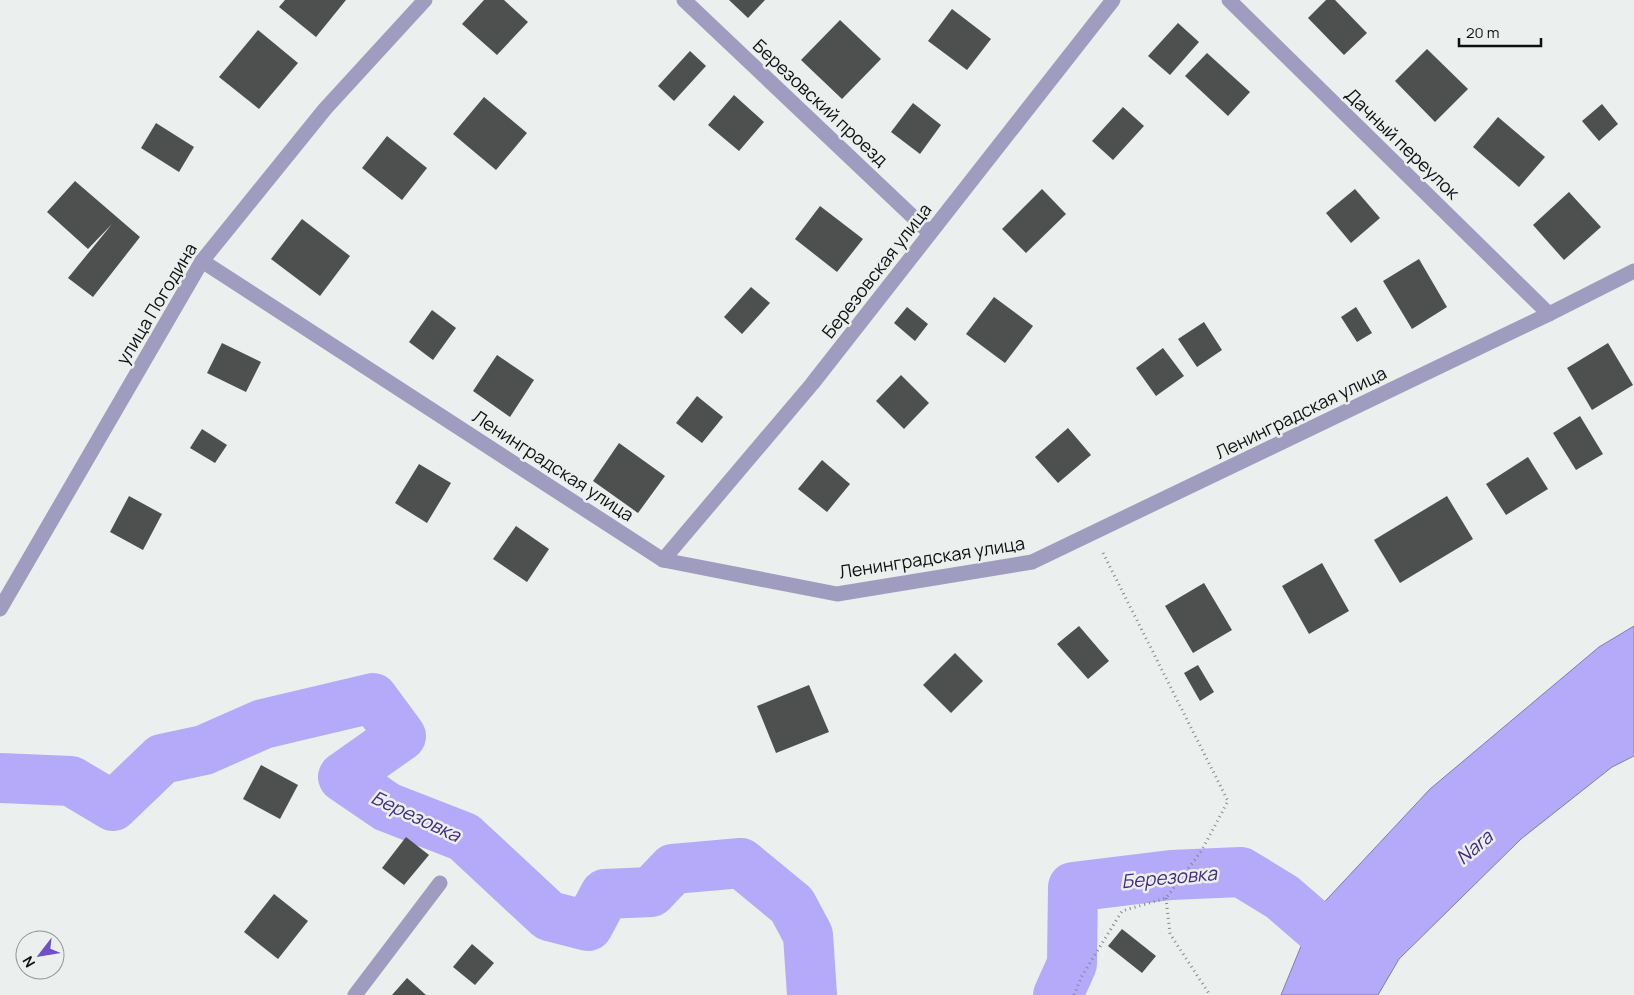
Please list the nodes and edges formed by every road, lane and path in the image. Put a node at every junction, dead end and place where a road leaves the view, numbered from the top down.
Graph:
1 (425, 0) edge
2 (684, 0) edge
3 (1113, 0) edge
4 (1228, 0) edge
5 (930, 233) junction
6 (202, 261) junction
7 (1634, 271) edge
8 (1549, 314) junction
9 (1093, 533) junction
10 (663, 560) junction
11 (0, 609) edge
12 (440, 883) dead end
13 (1166, 898) junction
14 (355, 995) edge
15 (1074, 995) edge
16 (1210, 995) edge

1 - 6 street, улица Погодина
2 - 5 street, Березовский проезд
3 - 5 street, Березовская улица
4 - 8 street, Дачный переулок
5 - 10 street, Березовская улица
6 - 10 street, Ленинградская улица
6 - 11 street, улица Погодина
7 - 8 street, Ленинградская улица
8 - 9 street, Ленинградская улица
9 - 10 street, Ленинградская улица
9 - 13 path
12 - 14 street
13 - 15 path
13 - 16 path

